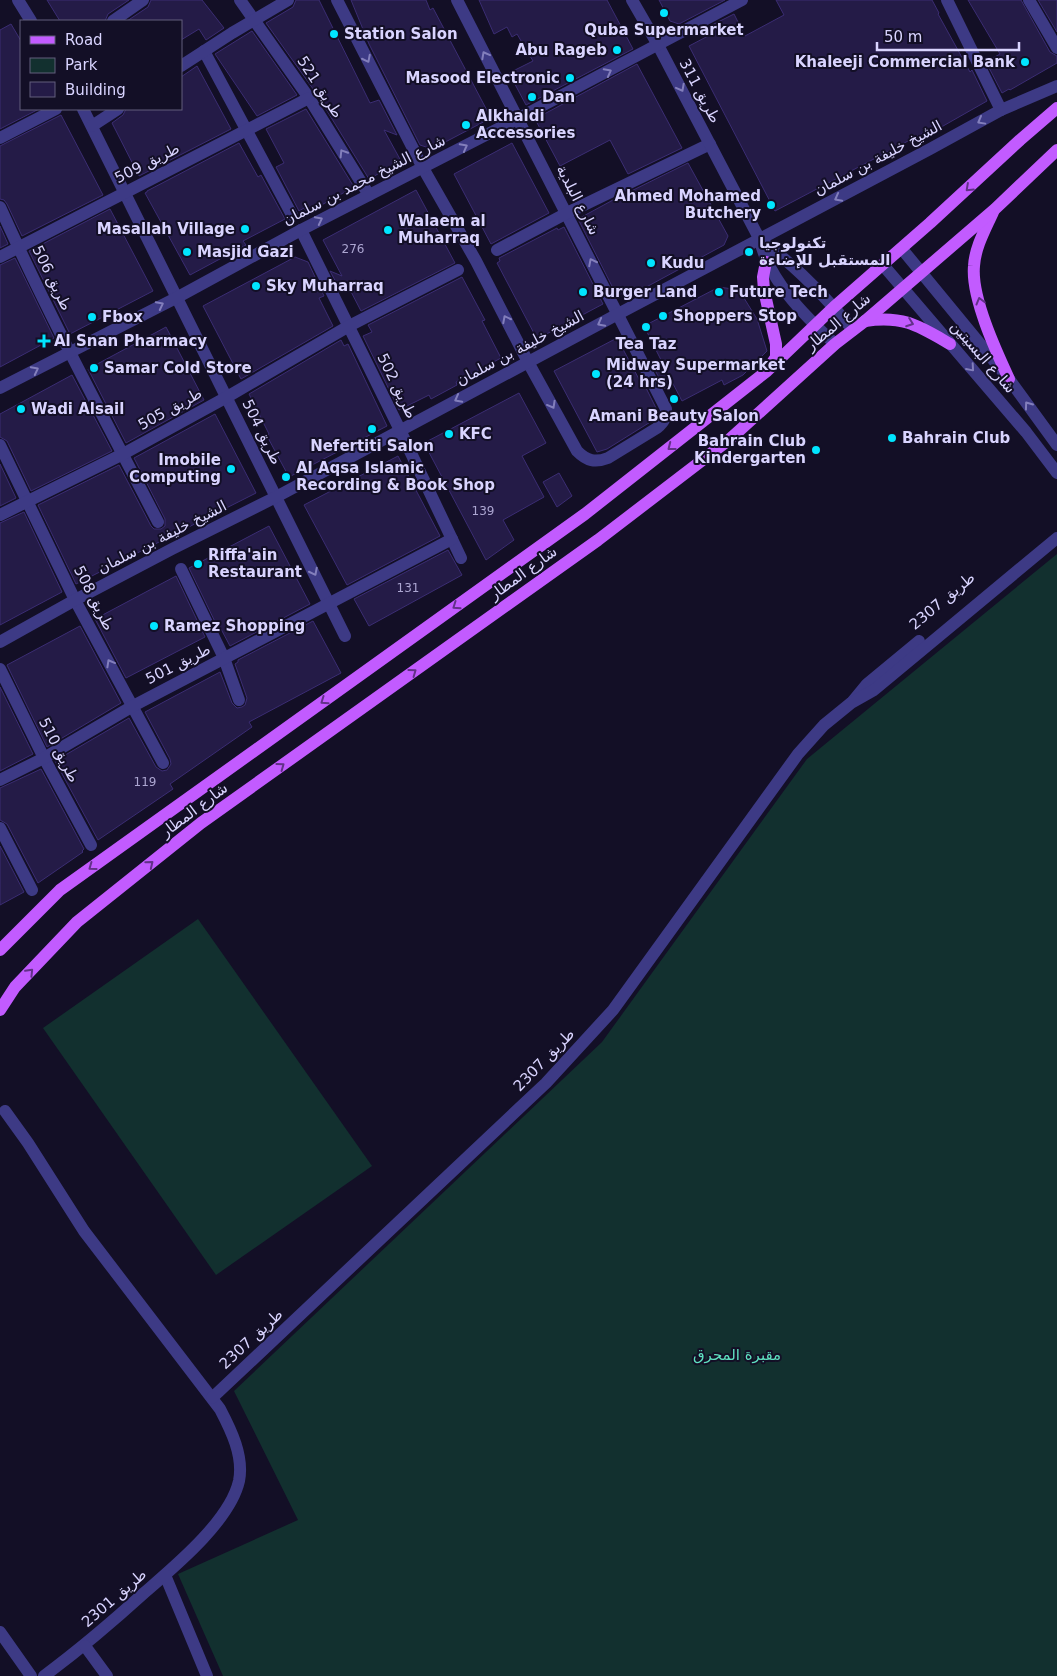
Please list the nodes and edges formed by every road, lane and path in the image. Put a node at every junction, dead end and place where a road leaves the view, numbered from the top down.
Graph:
1 (18, 0) edge
2 (143, 0) edge
3 (240, 0) edge
4 (288, 0) edge
5 (337, 0) edge
6 (457, 0) edge
7 (632, 0) edge
8 (742, 0) edge
9 (947, 0) edge
10 (1029, 0) edge
11 (30, 20) edge
12 (114, 20) edge
13 (254, 20) junction
14 (658, 45) junction
15 (1057, 48) edge
16 (204, 51) junction
17 (182, 65) edge
18 (1057, 86) edge
19 (309, 98) junction
20 (1057, 108) edge
21 (54, 110) edge
22 (84, 110) edge
23 (116, 110) edge
24 (1001, 110) junction
25 (519, 118) junction
26 (92, 126) junction
27 (248, 130) junction
28 (0, 138) edge
29 (710, 144) junction
30 (1057, 150) edge
31 (423, 168) junction
32 (126, 192) junction
33 (369, 195) junction
34 (0, 207) edge
35 (995, 209) junction
36 (567, 212) junction
37 (292, 215) dead end
38 (301, 230) junction
39 (760, 240) junction
40 (18, 248) junction
41 (902, 249) junction
42 (497, 250) dead end
43 (0, 257) edge
44 (766, 262) junction
45 (883, 264) junction
46 (458, 270) dead end
47 (921, 271) junction
48 (903, 288) junction
49 (178, 296) junction
50 (834, 307) junction
51 (618, 314) junction
52 (865, 320) junction
53 (349, 326) junction
54 (815, 326) junction
55 (853, 330) junction
56 (835, 344) junction
57 (950, 344) junction
58 (70, 352) junction
59 (528, 362) junction
60 (767, 371) junction
61 (1009, 379) junction
62 (0, 388) edge
63 (226, 397) junction
64 (400, 430) junction
65 (1057, 444) edge
66 (0, 445) edge
67 (122, 454) junction
68 (1057, 473) edge
69 (276, 497) junction
70 (28, 500) junction
71 (0, 515) edge
72 (158, 522) dead end
73 (1057, 527) edge
74 (1057, 538) edge
75 (452, 539) junction
76 (461, 558) dead end
77 (181, 570) dead end
78 (75, 600) junction
79 (330, 604) junction
80 (345, 636) dead end
81 (0, 642) edge
82 (224, 658) junction
83 (0, 669) edge
84 (239, 700) dead end
85 (851, 703) junction
86 (133, 706) junction
87 (44, 758) junction
88 (163, 763) dead end
89 (0, 780) edge
90 (0, 828) edge
91 (91, 846) dead end
92 (32, 890) dead end
93 (4, 942) edge
94 (0, 950) edge
95 (0, 1010) edge
96 (6, 1111) dead end
97 (212, 1398) junction
98 (165, 1575) junction
99 (0, 1632) edge
100 (85, 1646) junction
101 (32, 1676) edge
102 (44, 1676) edge
103 (107, 1676) edge
104 (207, 1676) edge

1 - 11 street
2 - 12 street
3 - 13 street, طريق 521
4 - 13 street
5 -> 31 street
25 -> 6 street, شارع البلدية
7 - 14 street, طريق 311
8 - 14 street, شارع الشيخ محمد بن سلمان
9 - 24 street
10 - 15 street
13 - 16 street
13 - 19 street, طريق 521
25 -> 14 street, شارع الشيخ محمد بن سلمان
14 -> 29 street, طريق 311
16 - 17 street
16 - 27 street
18 - 24 street, الشيخ خليفة بن سلمان
19 - 27 street, طريق 509
33 -> 19 street, طريق 521
20 -> 41 main road, شارع المطار
21 - 28 street
22 - 26 street, طريق 504
23 - 26 street
24 -> 39 street, الشيخ خليفة بن سلمان
31 -> 25 street, شارع الشيخ محمد بن سلمان
25 - 36 street, شارع البلدية
26 - 32 street, طريق 504
27 - 32 street, طريق 509
27 - 37 street
29 - 36 street, طريق 311
29 - 39 street, طريق 311
30 - 35 main road, شارع المطار
31 - 33 street, شارع الشيخ محمد بن سلمان
59 -> 31 street
32 - 40 street, طريق 509
32 - 49 street, طريق 504
38 -> 33 street, شارع الشيخ محمد بن سلمان
34 - 40 street, طريق 506
35 - 47 main road, شارع المطار
61 -> 35 main road
36 - 42 street
51 -> 36 street, شارع البلدية
38 - 49 street, شارع الشيخ محمد بن سلمان
38 - 53 street, طريق 502
39 - 44 street, طريق 311
39 - 50 street, طريق 311
39 - 51 street, الشيخ خليفة بن سلمان
40 - 43 street, طريق 509
40 - 58 street, طريق 506
41 - 45 main road, شارع المطار
41 - 47 street, شارع البسيتين
44 - 54 street, طريق 311
44 - 60 main road
45 - 48 street, شارع البسيتين
45 - 50 main road, شارع المطار
46 - 53 street, طريق 505
47 - 48 main road, شارع المطار
47 - 61 street, شارع البسيتين
48 - 52 main road, شارع المطار
48 - 57 street, شارع البسيتين
58 -> 49 street, شارع الشيخ محمد بن سلمان
49 - 63 street, طريق 504
50 - 54 main road, شارع المطار
50 - 55 street, طريق 311
51 -> 59 street, الشيخ خليفة بن سلمان
59 -> 51 street, شارع البلدية
52 - 55 main road, شارع المطار
52 -> 57 main road
53 - 63 street, طريق 505
53 - 64 street, طريق 502
54 - 56 street, طريق 311
54 - 60 main road, شارع المطار
55 - 56 main road, شارع المطار
95 -> 56 main road, شارع المطار
57 -> 68 street, شارع البسيتين
62 -> 58 street, شارع الشيخ محمد بن سلمان
58 - 67 street, طريق 506
59 -> 64 street, الشيخ خليفة بن سلمان
60 -> 93 main road, شارع المطار
65 -> 61 street, شارع البسيتين
63 - 67 street, طريق 505
63 - 69 street, طريق 504
64 - 69 street, الشيخ خليفة بن سلمان
64 - 75 street, طريق 502
66 - 70 street, طريق 508
67 - 70 street, طريق 505
67 - 72 street, طريق 506
69 - 78 street, الشيخ خليفة بن سلمان
69 -> 79 street, طريق 504
70 - 71 street, طريق 505
70 - 78 street, طريق 508
73 - 85 street, طريق 2307
74 - 85 street, طريق 2307
75 - 76 street, طريق 502
75 - 79 street, طريق 501
77 - 82 street
78 - 81 street, الشيخ خليفة بن سلمان
86 -> 78 street, طريق 508
79 - 80 street, طريق 504
79 - 82 street, طريق 501
82 - 84 street
82 - 86 street, طريق 501
83 - 87 street, طريق 510
85 - 97 street, طريق 2307
86 - 87 street, طريق 501
86 - 88 street, طريق 508
87 - 89 street, طريق 501
87 - 91 street, طريق 510
90 - 92 street
93 - 94 main road, شارع المطار
96 - 97 street
97 - 98 street
98 - 100 street, طريق 2301
98 - 104 street
99 - 101 street
100 - 102 street, طريق 2301
100 - 103 street, طريق 2301

